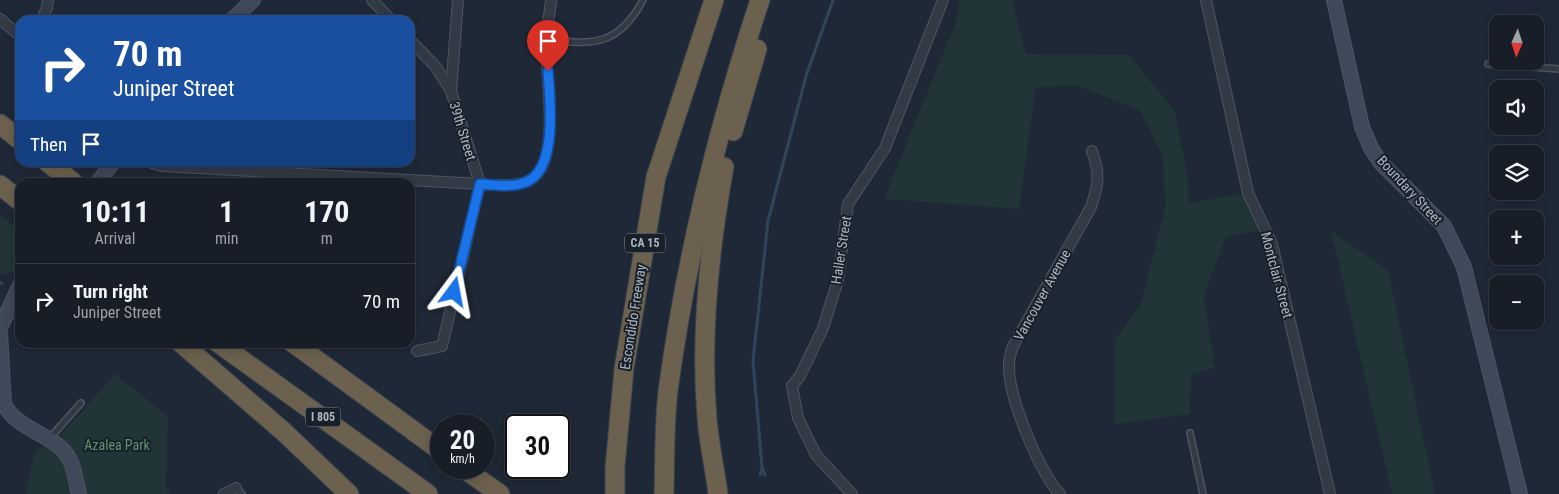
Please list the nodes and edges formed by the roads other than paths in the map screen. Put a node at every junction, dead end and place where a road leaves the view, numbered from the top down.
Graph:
1 (56, 0) edge
2 (253, 0) edge
3 (372, 0) edge
4 (458, 0) edge
5 (551, 0) edge
6 (643, 0) edge
7 (714, 0) edge
8 (760, 0) edge
9 (772, 0) edge
10 (942, 0) edge
11 (1206, 0) edge
12 (1334, 0) edge
13 (48, 4) edge
14 (237, 15) edge
15 (386, 15) edge
16 (0, 19) edge
17 (15, 32) edge
18 (546, 39) junction
19 (415, 45) edge
20 (1488, 64) dead end
21 (1559, 69) edge
22 (451, 91) junction
23 (0, 124) edge
24 (15, 136) edge
25 (1092, 151) dead end
26 (54, 167) edge
27 (109, 167) edge
28 (180, 167) edge
29 (304, 167) edge
30 (303, 174) junction
31 (68, 178) edge
32 (101, 178) edge
33 (315, 178) edge
34 (415, 182) edge
35 (480, 184) junction
36 (0, 185) edge
37 (15, 197) edge
38 (14, 287) edge
39 (0, 328) edge
40 (0, 334) edge
41 (187, 348) edge
42 (225, 348) edge
43 (300, 348) edge
44 (417, 351) dead end
45 (81, 403) dead end
46 (2, 406) edge
47 (1190, 433) dead end
48 (49, 440) junction
49 (430, 443) edge
50 (479, 479) edge
51 (239, 491) edge
52 (79, 494) edge
53 (224, 494) edge
54 (349, 494) edge
55 (428, 494) edge
56 (500, 494) edge
57 (615, 494) edge
58 (664, 494) edge
59 (718, 494) edge
60 (852, 494) edge
61 (1060, 494) edge
62 (1203, 494) edge
63 (1330, 494) edge
64 (1520, 494) edge

1 - 13 street
2 - 14 street
3 - 15 street
4 - 22 street, 39th Street
5 - 18 street
6 - 18 lane
7 - 57 highway, Escondido Freeway / CA 15
8 - 58 highway
9 - 59 highway
10 - 60 street, Haller Street
11 - 63 street, Montclair Street
12 - 64 street, Boundary Street
16 - 17 street
18 - 35 street
19 - 22 street
20 - 21 lane
22 - 35 street, 39th Street
23 - 24 highway
25 - 61 street, Vancouver Avenue
26 - 31 highway
27 - 32 street
28 - 30 street
29 - 30 street
30 - 33 street
34 - 35 street
35 - 44 street
36 - 37 highway
38 - 39 street
40 - 46 street
41 - 54 highway
42 - 55 highway, I 805
43 - 49 highway
45 - 48 lane
46 - 48 street
47 - 62 lane
48 - 52 street
50 - 56 highway
51 - 53 street

